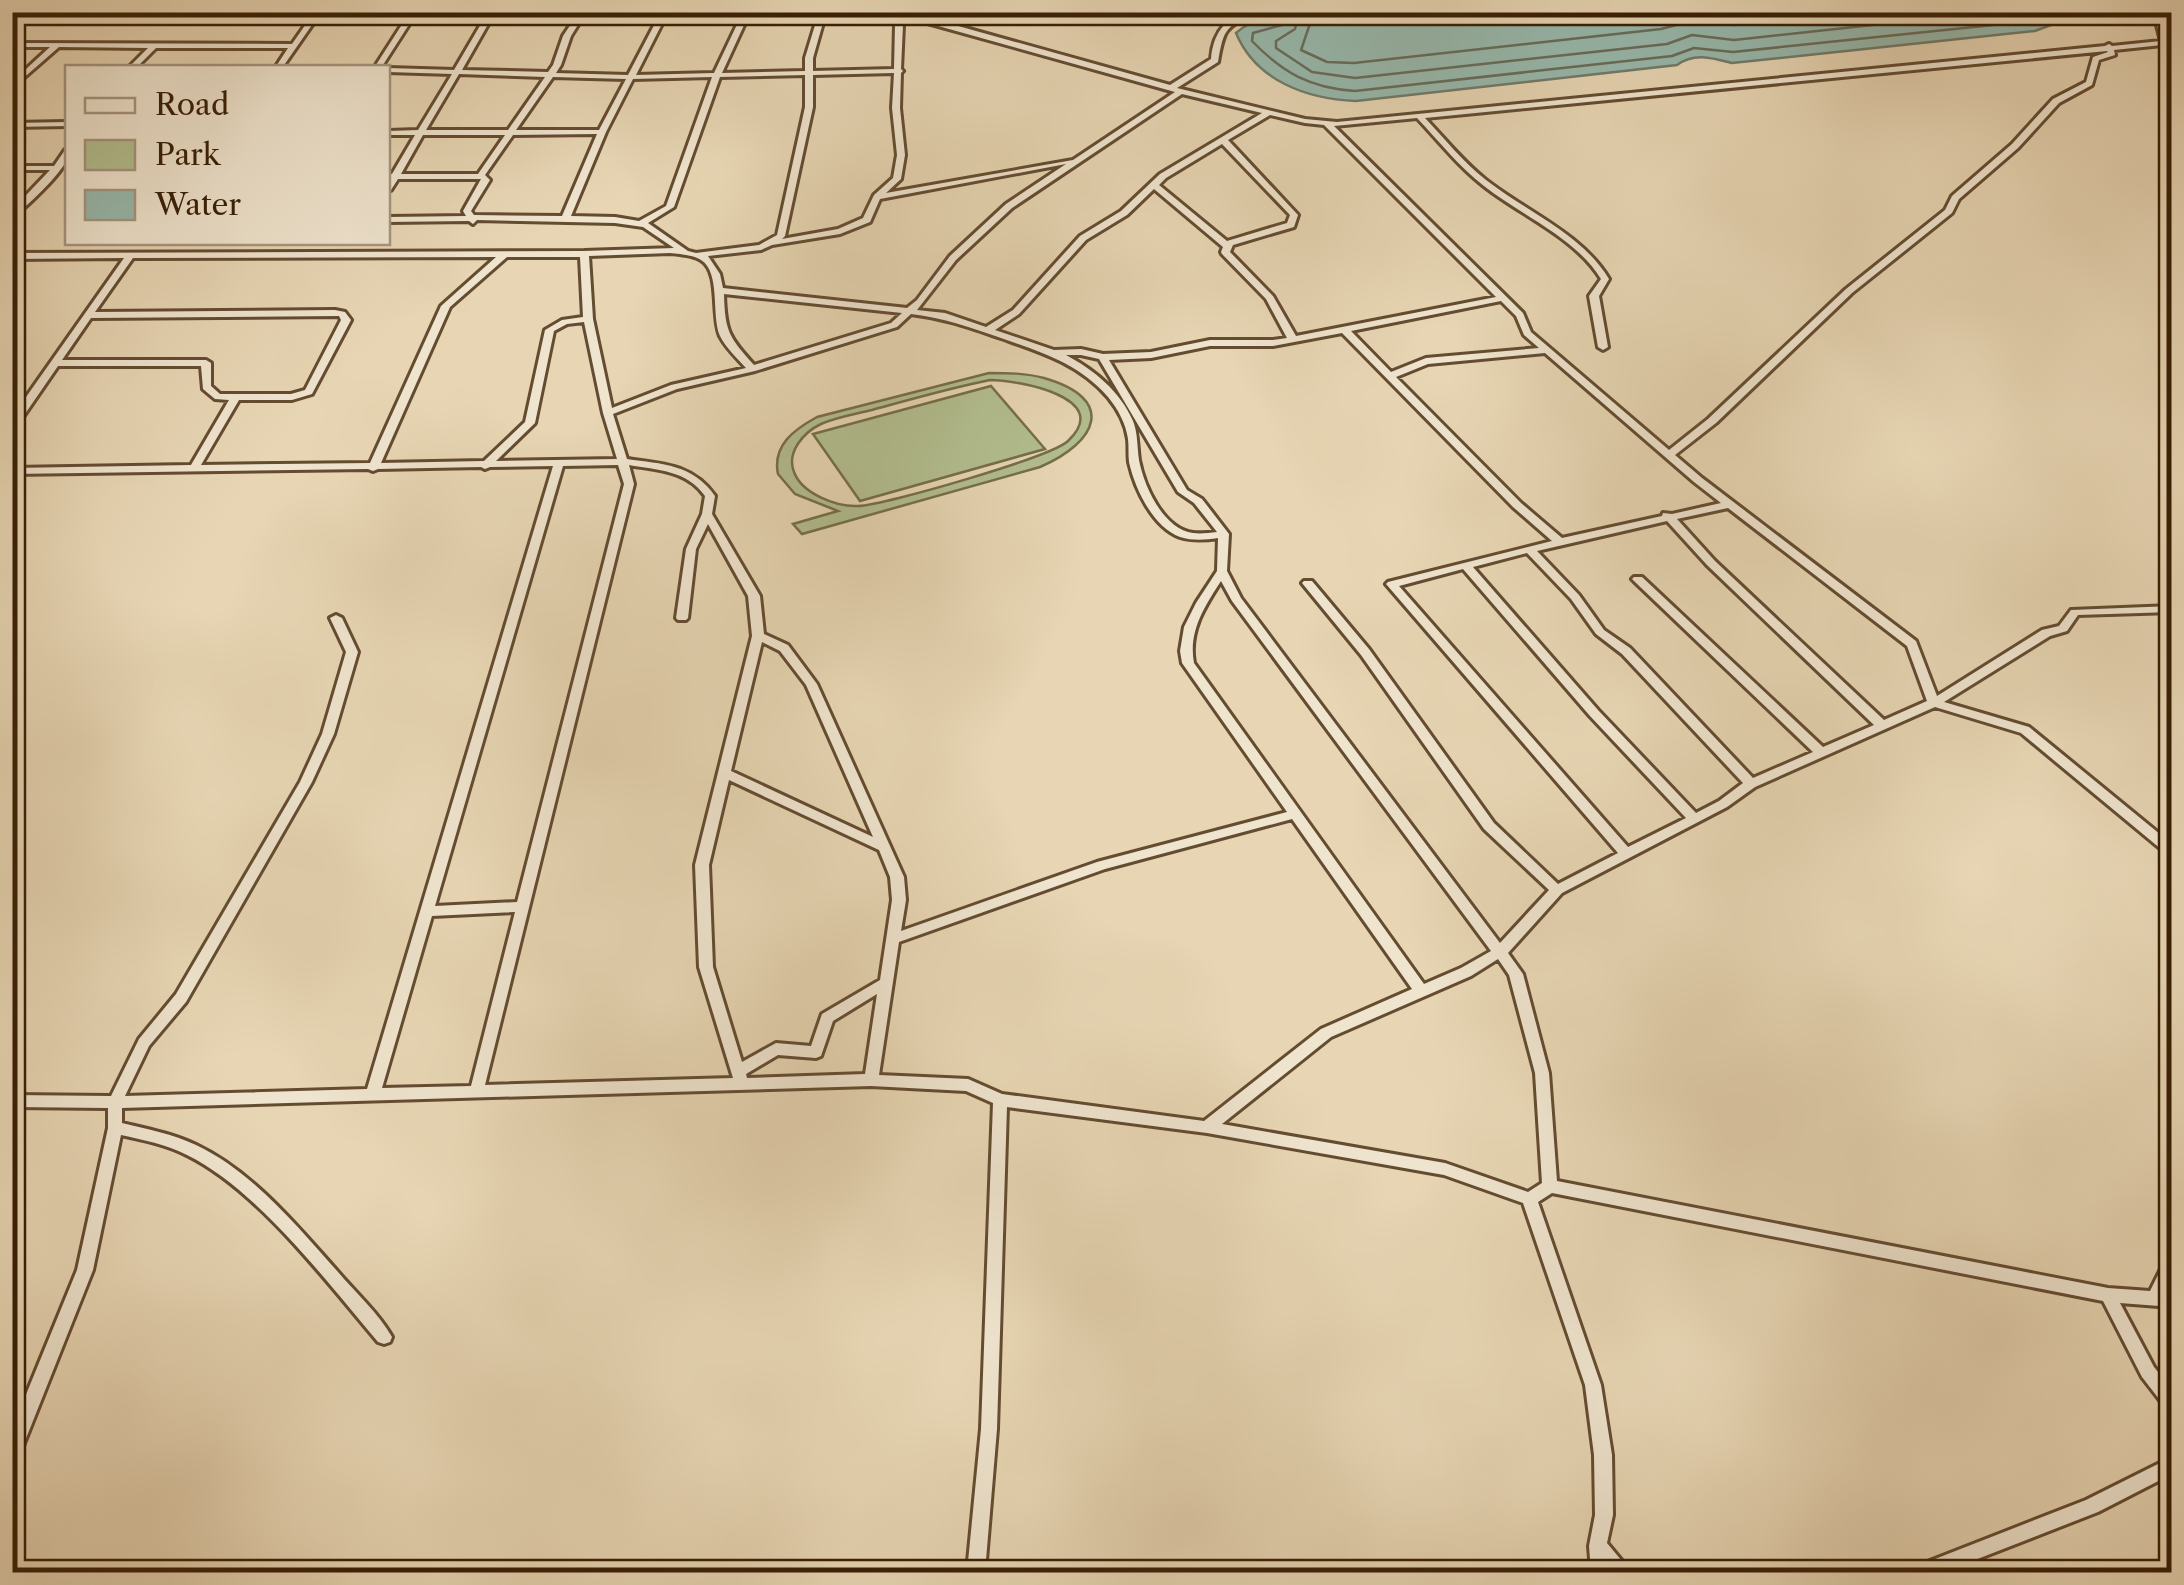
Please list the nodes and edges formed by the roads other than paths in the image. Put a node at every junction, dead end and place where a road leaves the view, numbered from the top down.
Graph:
1 (14, 12) edge
2 (199, 12) edge
3 (241, 12) edge
4 (318, 12) edge
5 (414, 12) edge
6 (492, 12) edge
7 (583, 12) edge
8 (664, 12) edge
9 (747, 12) edge
10 (823, 12) edge
11 (1254, 12) edge
12 (90, 13) edge
13 (900, 14) edge
14 (2158, 16) edge
15 (2172, 23) edge
16 (2167, 42) edge
17 (156, 44) junction
18 (12, 45) edge
19 (57, 45) junction
20 (293, 46) junction
21 (2109, 46) junction
22 (134, 65) edge
23 (280, 65) edge
24 (379, 65) edge
25 (390, 70) edge
26 (455, 71) junction
27 (899, 71) junction
28 (809, 72) junction
29 (550, 73) junction
30 (2172, 74) edge
31 (716, 75) junction
32 (632, 76) junction
33 (12, 86) edge
34 (1176, 90) junction
35 (1268, 112) junction
36 (1420, 117) junction
37 (65, 124) edge
38 (1327, 124) junction
39 (12, 125) edge
40 (424, 132) junction
41 (510, 132) junction
42 (602, 132) junction
43 (390, 133) edge
44 (1224, 141) junction
45 (65, 155) edge
46 (1077, 160) junction
47 (12, 168) edge
48 (52, 168) junction
49 (392, 176) edge
50 (480, 177) junction
51 (1154, 185) junction
52 (877, 196) junction
53 (14, 212) edge
54 (566, 218) junction
55 (390, 220) edge
56 (473, 220) junction
57 (640, 224) junction
58 (774, 243) junction
59 (146, 245) edge
60 (1228, 247) junction
61 (684, 252) junction
62 (505, 254) junction
63 (584, 254) junction
64 (697, 254) junction
65 (12, 256) edge
66 (133, 256) junction
67 (722, 291) junction
68 (1503, 298) junction
69 (910, 311) junction
70 (89, 315) junction
71 (588, 318) junction
72 (988, 330) junction
73 (1344, 330) junction
74 (1294, 340) junction
75 (1602, 347) dead end
76 (1547, 350) junction
77 (1054, 352) junction
78 (1103, 357) junction
79 (57, 362) junction
80 (752, 369) junction
81 (1392, 375) junction
82 (236, 397) junction
83 (608, 413) junction
84 (12, 425) edge
85 (1669, 455) junction
86 (626, 462) junction
87 (485, 466) junction
88 (558, 466) junction
89 (373, 468) junction
90 (194, 470) junction
91 (12, 471) edge
92 (1730, 504) junction
93 (707, 514) junction
94 (1667, 516) junction
95 (1224, 534) junction
96 (1560, 542) junction
97 (1530, 551) junction
98 (1466, 567) junction
99 (1222, 571) junction
100 (1638, 579) dead end
101 (1308, 583) dead end
102 (2172, 610) edge
103 (336, 618) dead end
104 (682, 618) dead end
105 (758, 636) junction
106 (1934, 703) junction
107 (1883, 726) junction
108 (1822, 752) junction
109 (724, 773) junction
110 (1751, 784) junction
111 (1294, 814) junction
112 (1694, 819) junction
113 (884, 847) junction
114 (2172, 851) edge
115 (1626, 853) junction
116 (1557, 890) junction
117 (523, 907) junction
118 (427, 910) junction
119 (892, 938) junction
120 (1501, 951) junction
121 (885, 983) junction
122 (1421, 991) junction
123 (739, 1078) junction
124 (871, 1080) junction
125 (477, 1090) junction
126 (373, 1092) junction
127 (1000, 1100) junction
128 (12, 1101) edge
129 (114, 1102) junction
130 (1207, 1127) junction
131 (115, 1128) junction
132 (1550, 1186) junction
133 (1530, 1199) junction
134 (2172, 1264) edge
135 (2108, 1295) junction
136 (2163, 1299) edge
137 (384, 1337) dead end
138 (2172, 1404) edge
139 (12, 1451) edge
140 (2172, 1465) edge
141 (1598, 1546) junction
142 (1598, 1570) edge
143 (976, 1572) edge
144 (1620, 1572) edge
145 (1923, 1572) edge

1 - 12 street
2 - 12 street
3 - 4 street
4 - 20 street
5 - 24 street
6 - 26 street
7 - 29 street
8 - 32 street
9 - 31 street
10 - 28 street
11 - 34 street
13 - 27 street
13 - 34 street
14 - 15 street
14 - 16 street
16 - 21 street
16 - 30 street
17 - 19 street
17 - 20 street
17 - 22 street
18 - 19 street
19 - 33 street
20 - 23 street
21 - 36 street
21 - 85 street
25 - 26 street
26 - 29 street
26 - 40 street
27 - 28 street
27 - 52 street
28 - 31 street
28 - 58 street
29 - 32 street
29 - 41 street
31 - 32 street
31 - 57 street
32 - 42 street
34 - 35 street
34 - 46 street
35 - 38 street
35 - 44 street
36 - 38 street
36 - 75 street
37 - 39 street
38 - 68 street
40 - 41 street
40 - 43 street
40 - 49 street
41 - 42 street
41 - 50 street
42 - 54 street
44 - 51 street
44 - 60 street
45 - 48 street
46 - 52 street
46 - 69 street
47 - 48 street
48 - 53 street
49 - 50 street
50 - 56 street
51 - 60 street
51 - 72 street
52 - 58 street
54 - 56 street
54 - 57 street
55 - 56 street
57 - 61 street
58 - 64 street
59 - 66 street
60 - 74 street
61 - 63 street
61 - 64 street
62 - 63 street
62 - 66 street
62 - 89 street
63 - 71 street
64 - 67 street
65 - 66 street
66 - 70 street
67 - 69 street
67 - 80 street
68 - 73 street
68 - 76 street
69 - 72 street
69 - 80 street
70 - 79 street
70 - 82 street
71 - 83 street
71 - 87 street
72 - 77 street
73 - 74 street
73 - 81 street
74 - 78 street
76 - 81 street
76 - 85 street
77 - 78 street
77 - 95 street
78 - 95 street
79 - 82 street
79 - 84 street
80 - 83 street
81 - 96 street
82 - 90 street
83 - 86 street
85 - 92 street
86 - 88 street
86 - 93 street
86 - 117 street
87 - 88 street
87 - 89 street
88 - 118 street
89 - 90 street
90 - 91 street
92 - 94 street
92 - 106 street
93 - 104 street
93 - 105 street
94 - 96 street
94 - 107 street
95 - 99 street
96 - 97 street
97 - 98 street
97 - 110 street
98 - 112 street
98 - 115 street
99 - 111 street
99 - 120 street
100 - 108 street
101 - 116 street
102 - 106 street
103 - 129 street
105 - 109 street
105 - 113 street
106 - 107 street
106 - 114 street
107 - 108 street
108 - 110 street
109 - 113 street
109 - 123 street
110 - 112 street
111 - 119 street
111 - 122 street
112 - 115 street
113 - 119 street
115 - 116 street
116 - 120 street
117 - 118 street
117 - 125 street
118 - 126 street
119 - 121 street
120 - 122 street
120 - 132 street
121 - 123 street
121 - 124 street
122 - 130 street
123 - 124 street
123 - 125 street
124 - 127 street
125 - 126 street
126 - 129 street
127 - 130 street
127 - 143 street
128 - 129 street
129 - 131 street
130 - 133 street
131 - 137 street
131 - 139 street
132 - 133 street
132 - 135 street
133 - 141 street
134 - 136 street
135 - 136 street
135 - 138 street
140 - 145 street
141 - 142 street
141 - 144 street

